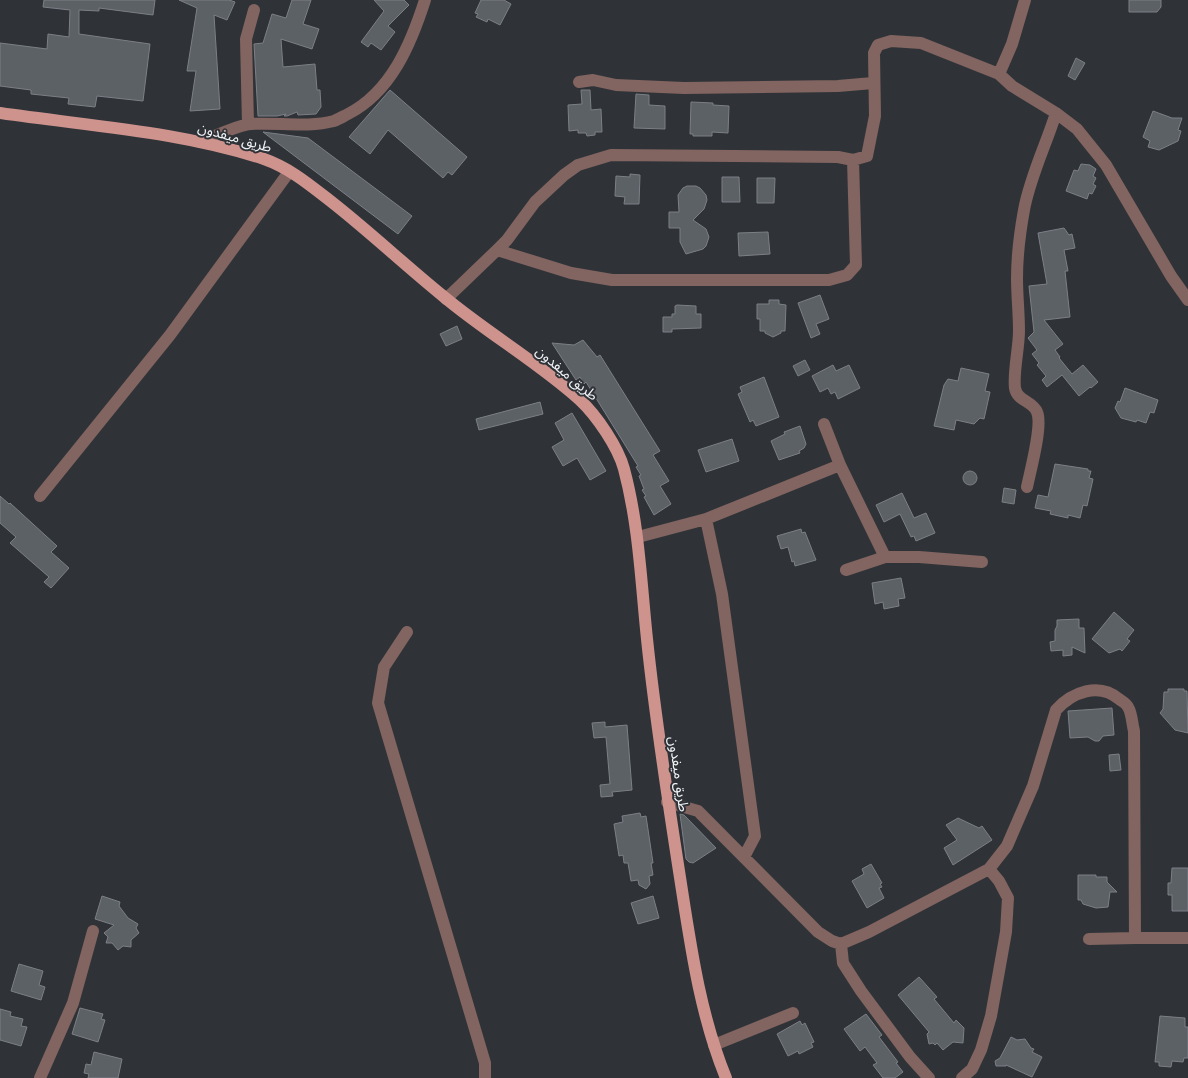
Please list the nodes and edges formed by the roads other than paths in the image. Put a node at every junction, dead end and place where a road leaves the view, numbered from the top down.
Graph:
1 (425, 0) edge
2 (1025, 0) edge
3 (254, 10) dead end
4 (999, 74) junction
5 (579, 82) dead end
6 (873, 83) junction
7 (0, 113) edge
8 (1056, 113) junction
9 (248, 124) junction
10 (200, 142) junction
11 (853, 160) junction
12 (289, 172) junction
13 (497, 250) junction
14 (446, 299) junction
15 (1188, 300) edge
16 (824, 424) dead end
17 (840, 464) junction
18 (1028, 487) dead end
19 (40, 496) dead end
20 (706, 519) junction
21 (638, 537) junction
22 (885, 556) junction
23 (982, 562) dead end
24 (846, 570) dead end
25 (406, 632) dead end
26 (667, 802) junction
27 (744, 857) junction
28 (989, 869) junction
29 (93, 931) dead end
30 (1134, 938) junction
31 (1188, 938) edge
32 (1089, 939) dead end
33 (841, 944) junction
34 (793, 1013) dead end
35 (714, 1045) junction
36 (40, 1078) edge
37 (485, 1078) edge
38 (726, 1078) edge
39 (929, 1078) edge
40 (962, 1078) edge

1 - 9 street
2 - 4 street
3 - 9 street
4 - 6 street
4 - 8 street
5 - 6 street
6 - 11 street
7 - 10 main road, طريق ميفدون
8 - 15 street
8 - 18 street
9 - 10 street
10 - 12 main road, طريق ميفدون
11 - 13 street
11 - 13 street
12 - 14 main road, طريق ميفدون
12 - 19 street
13 - 14 street
14 - 21 main road, طريق ميفدون
16 - 17 street
17 - 20 street
17 - 22 street
20 - 21 street
20 - 27 street
21 - 26 main road, طريق ميفدون
22 - 23 street
22 - 24 street
25 - 37 street
26 - 27 street
26 - 35 main road, طريق ميفدون
27 - 33 street
28 - 30 street
28 - 33 street
28 - 40 street
29 - 36 street
30 - 31 street
30 - 32 street
33 - 39 street
34 - 35 street
35 - 38 main road, طريق ميفدون

